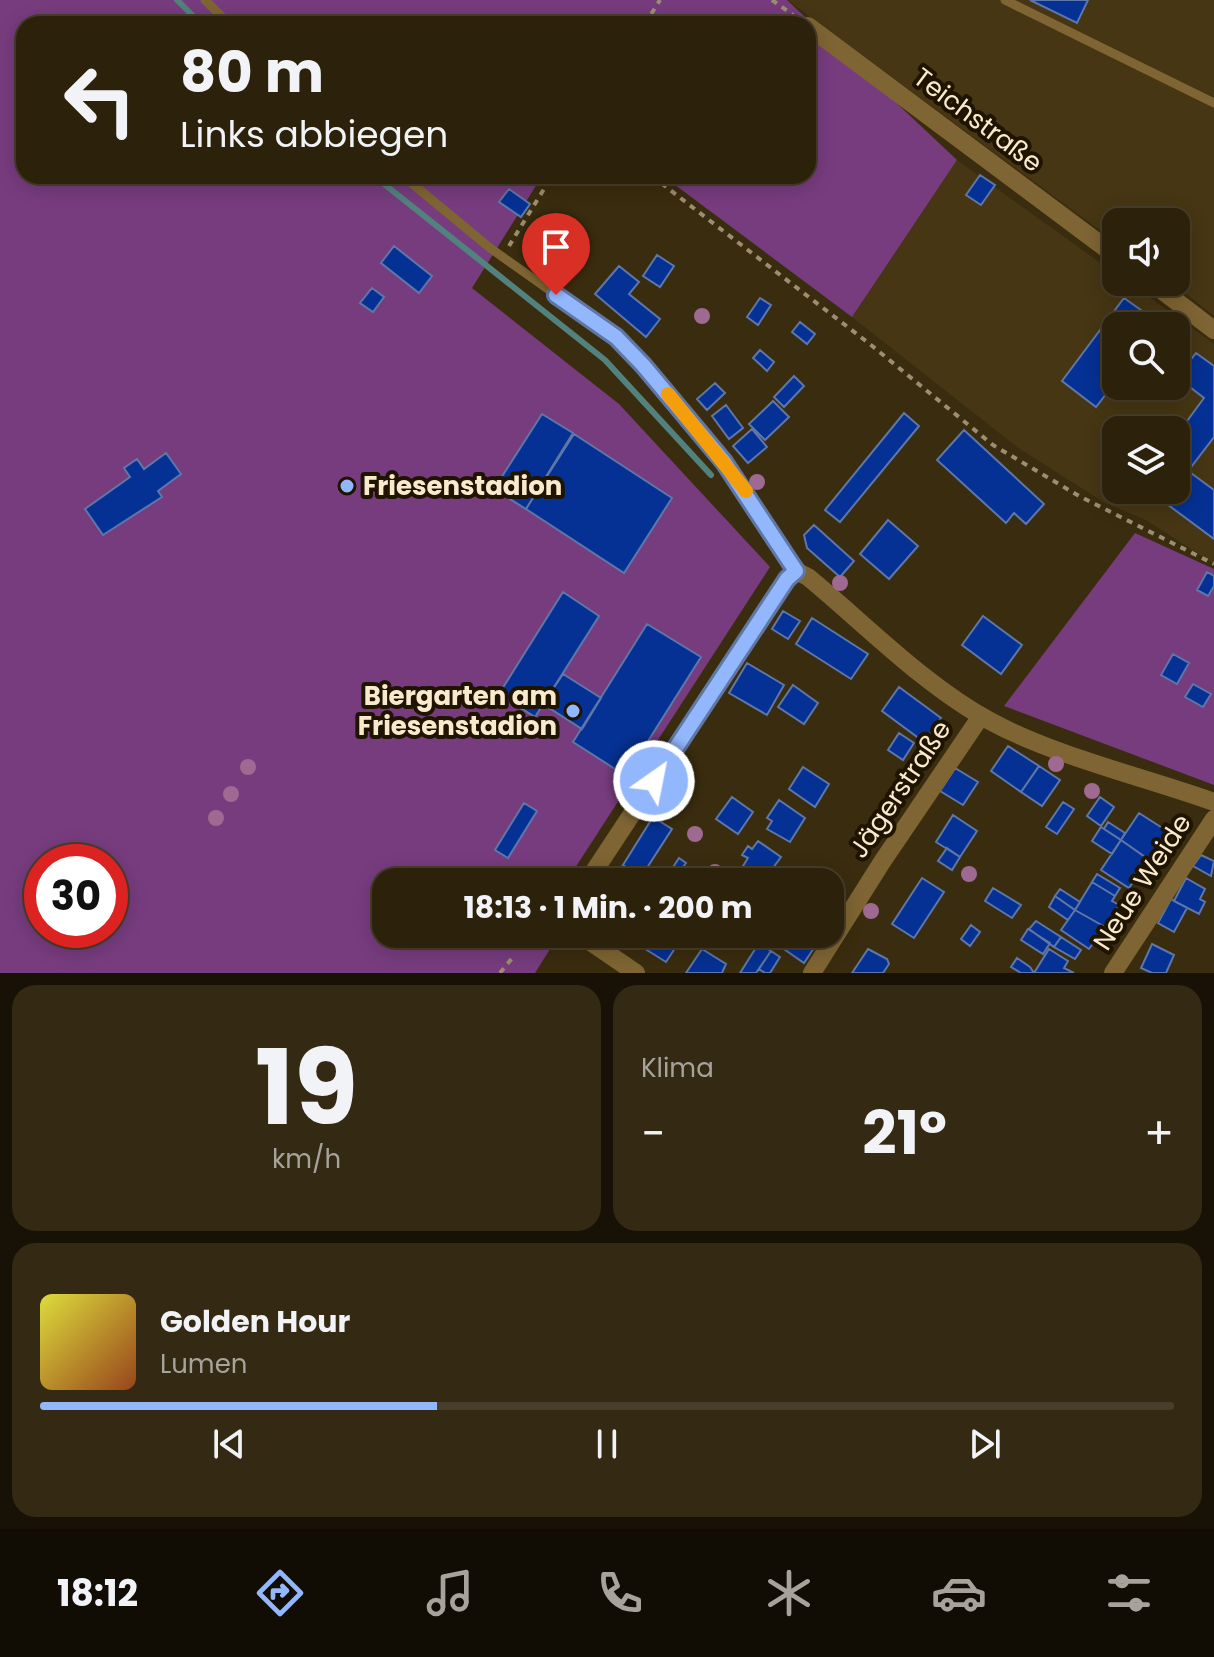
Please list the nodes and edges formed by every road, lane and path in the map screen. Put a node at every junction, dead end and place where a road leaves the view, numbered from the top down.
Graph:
1 (205, 0) edge
2 (772, 0) edge
3 (1005, 0) edge
4 (221, 16) edge
5 (795, 16) edge
6 (816, 31) edge
7 (1214, 103) edge
8 (413, 184) edge
9 (547, 184) edge
10 (662, 184) edge
11 (1102, 246) edge
12 (502, 257) junction
13 (1169, 296) edge
14 (1214, 330) edge
15 (1214, 564) edge
16 (796, 571) junction
17 (981, 716) junction
18 (1214, 802) edge
19 (1214, 819) edge
20 (596, 868) edge
21 (599, 948) edge
22 (513, 957) dead end
23 (500, 973) edge
24 (636, 973) edge
25 (812, 973) edge
26 (1113, 973) edge

1 - 4 lane
2 - 5 path
3 - 7 lane
6 - 11 street, Teichstraße
8 - 12 lane
9 - 12 path
10 - 15 path
12 - 16 lane
13 - 14 street
16 - 17 street
16 - 20 street
17 - 18 street
17 - 25 street, Jägerstraße
19 - 26 street, Neue Weide
21 - 24 street
22 - 23 path

